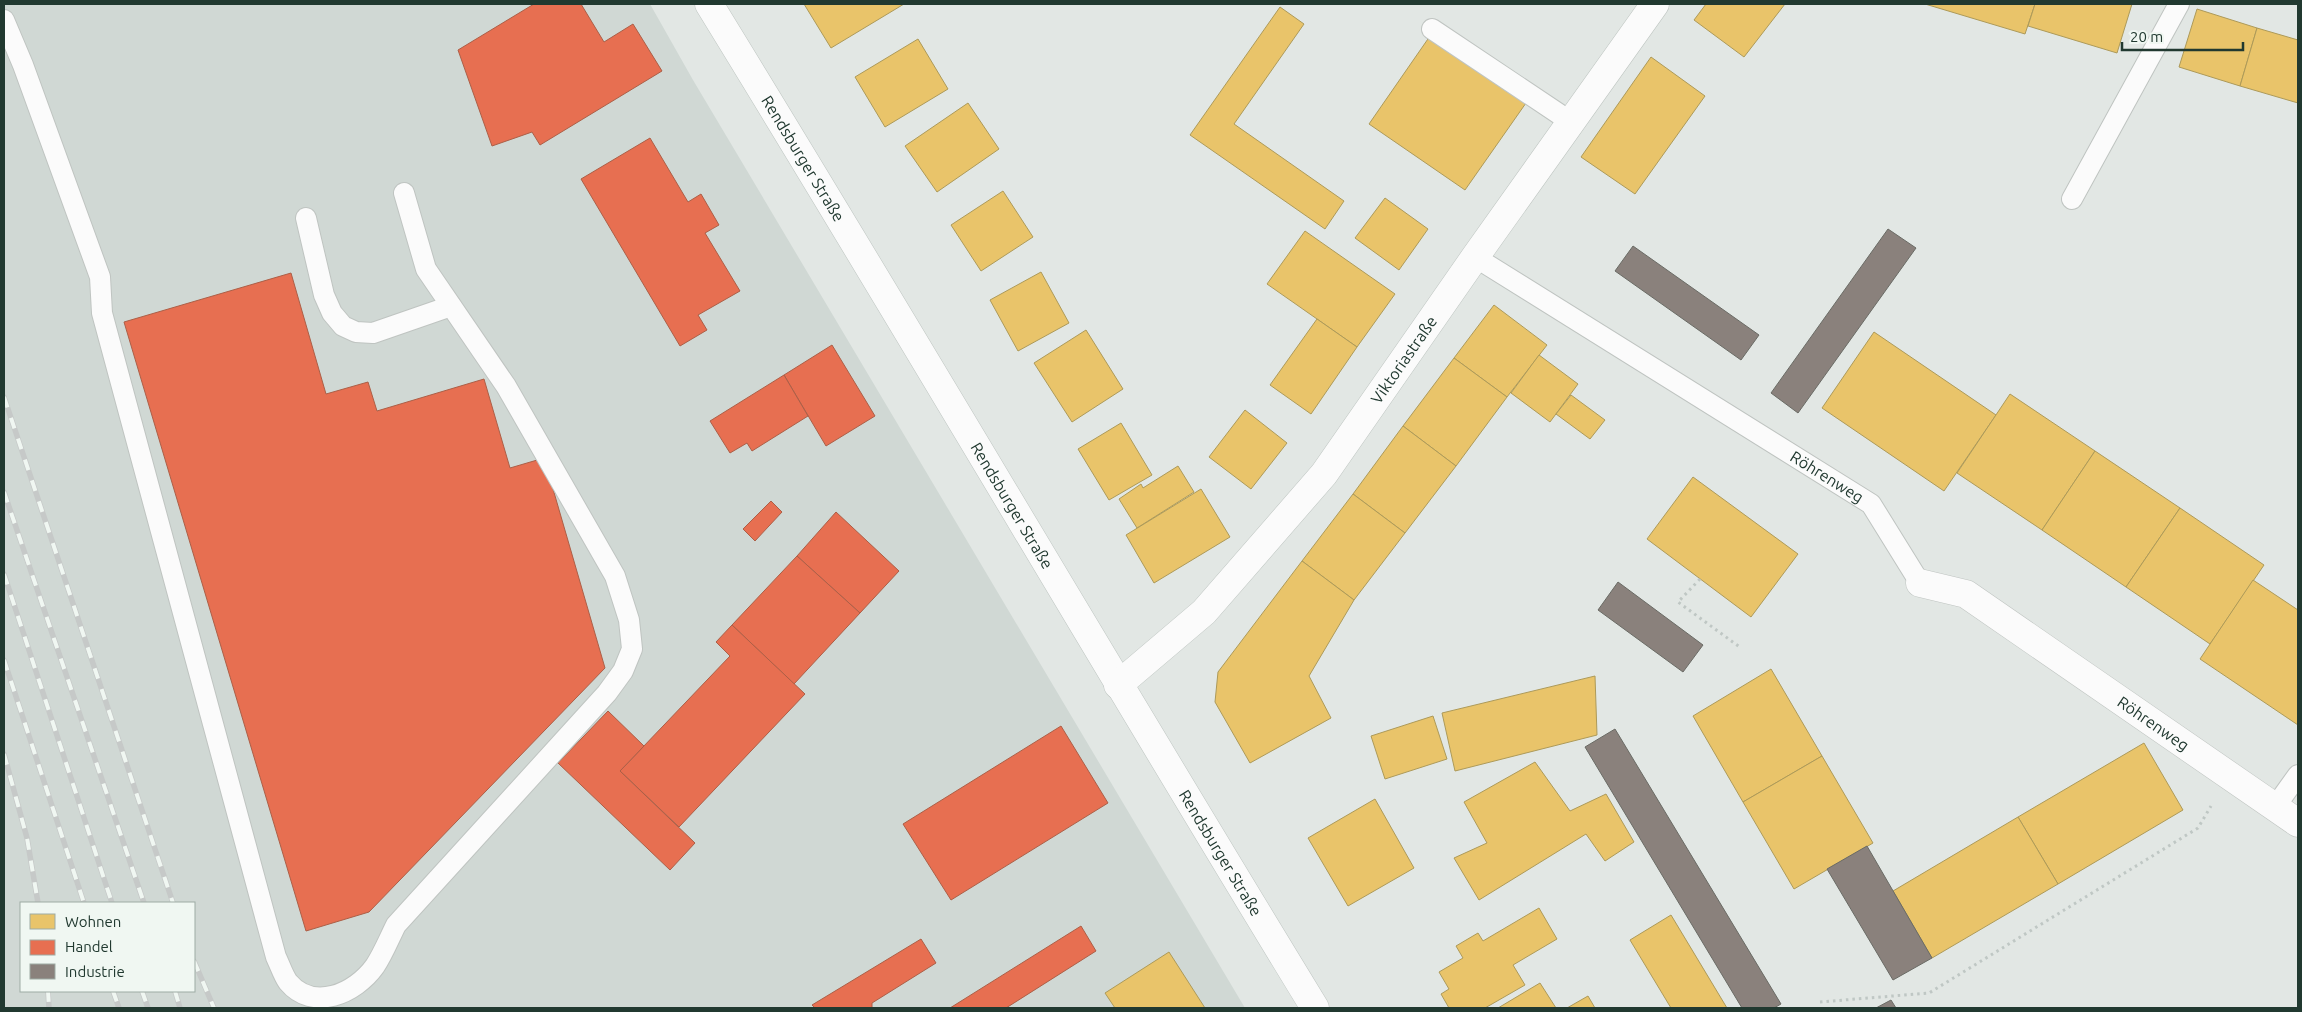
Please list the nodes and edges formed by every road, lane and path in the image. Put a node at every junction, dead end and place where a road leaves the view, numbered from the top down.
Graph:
1 (709, 4) edge
2 (1656, 4) edge
3 (2179, 4) edge
4 (4, 20) edge
5 (1432, 29) dead end
6 (1571, 122) junction
7 (404, 193) dead end
8 (2072, 199) dead end
9 (306, 218) dead end
10 (1475, 256) junction
11 (452, 306) junction
12 (1700, 579) dead end
13 (1920, 583) joint
14 (1741, 648) dead end
15 (1118, 685) junction
16 (2229, 775) junction
17 (2298, 775) edge
18 (2275, 807) junction
19 (2298, 823) edge
20 (1820, 1002) dead end
21 (1315, 1008) edge

1 - 15 street, Rendsburger Straße
2 - 6 street, Viktoriastraße
3 - 8 lane
4 - 11 lane
5 - 6 lane
6 - 10 street, Viktoriastraße
7 - 11 lane
9 - 11 lane
10 - 13 lane, Röhrenweg
10 - 15 street, Viktoriastraße
12 - 14 path
13 - 16 street, Röhrenweg
15 - 21 street, Rendsburger Straße
16 - 18 street, Röhrenweg
16 - 20 path
17 - 18 lane
18 - 19 street, Röhrenweg

